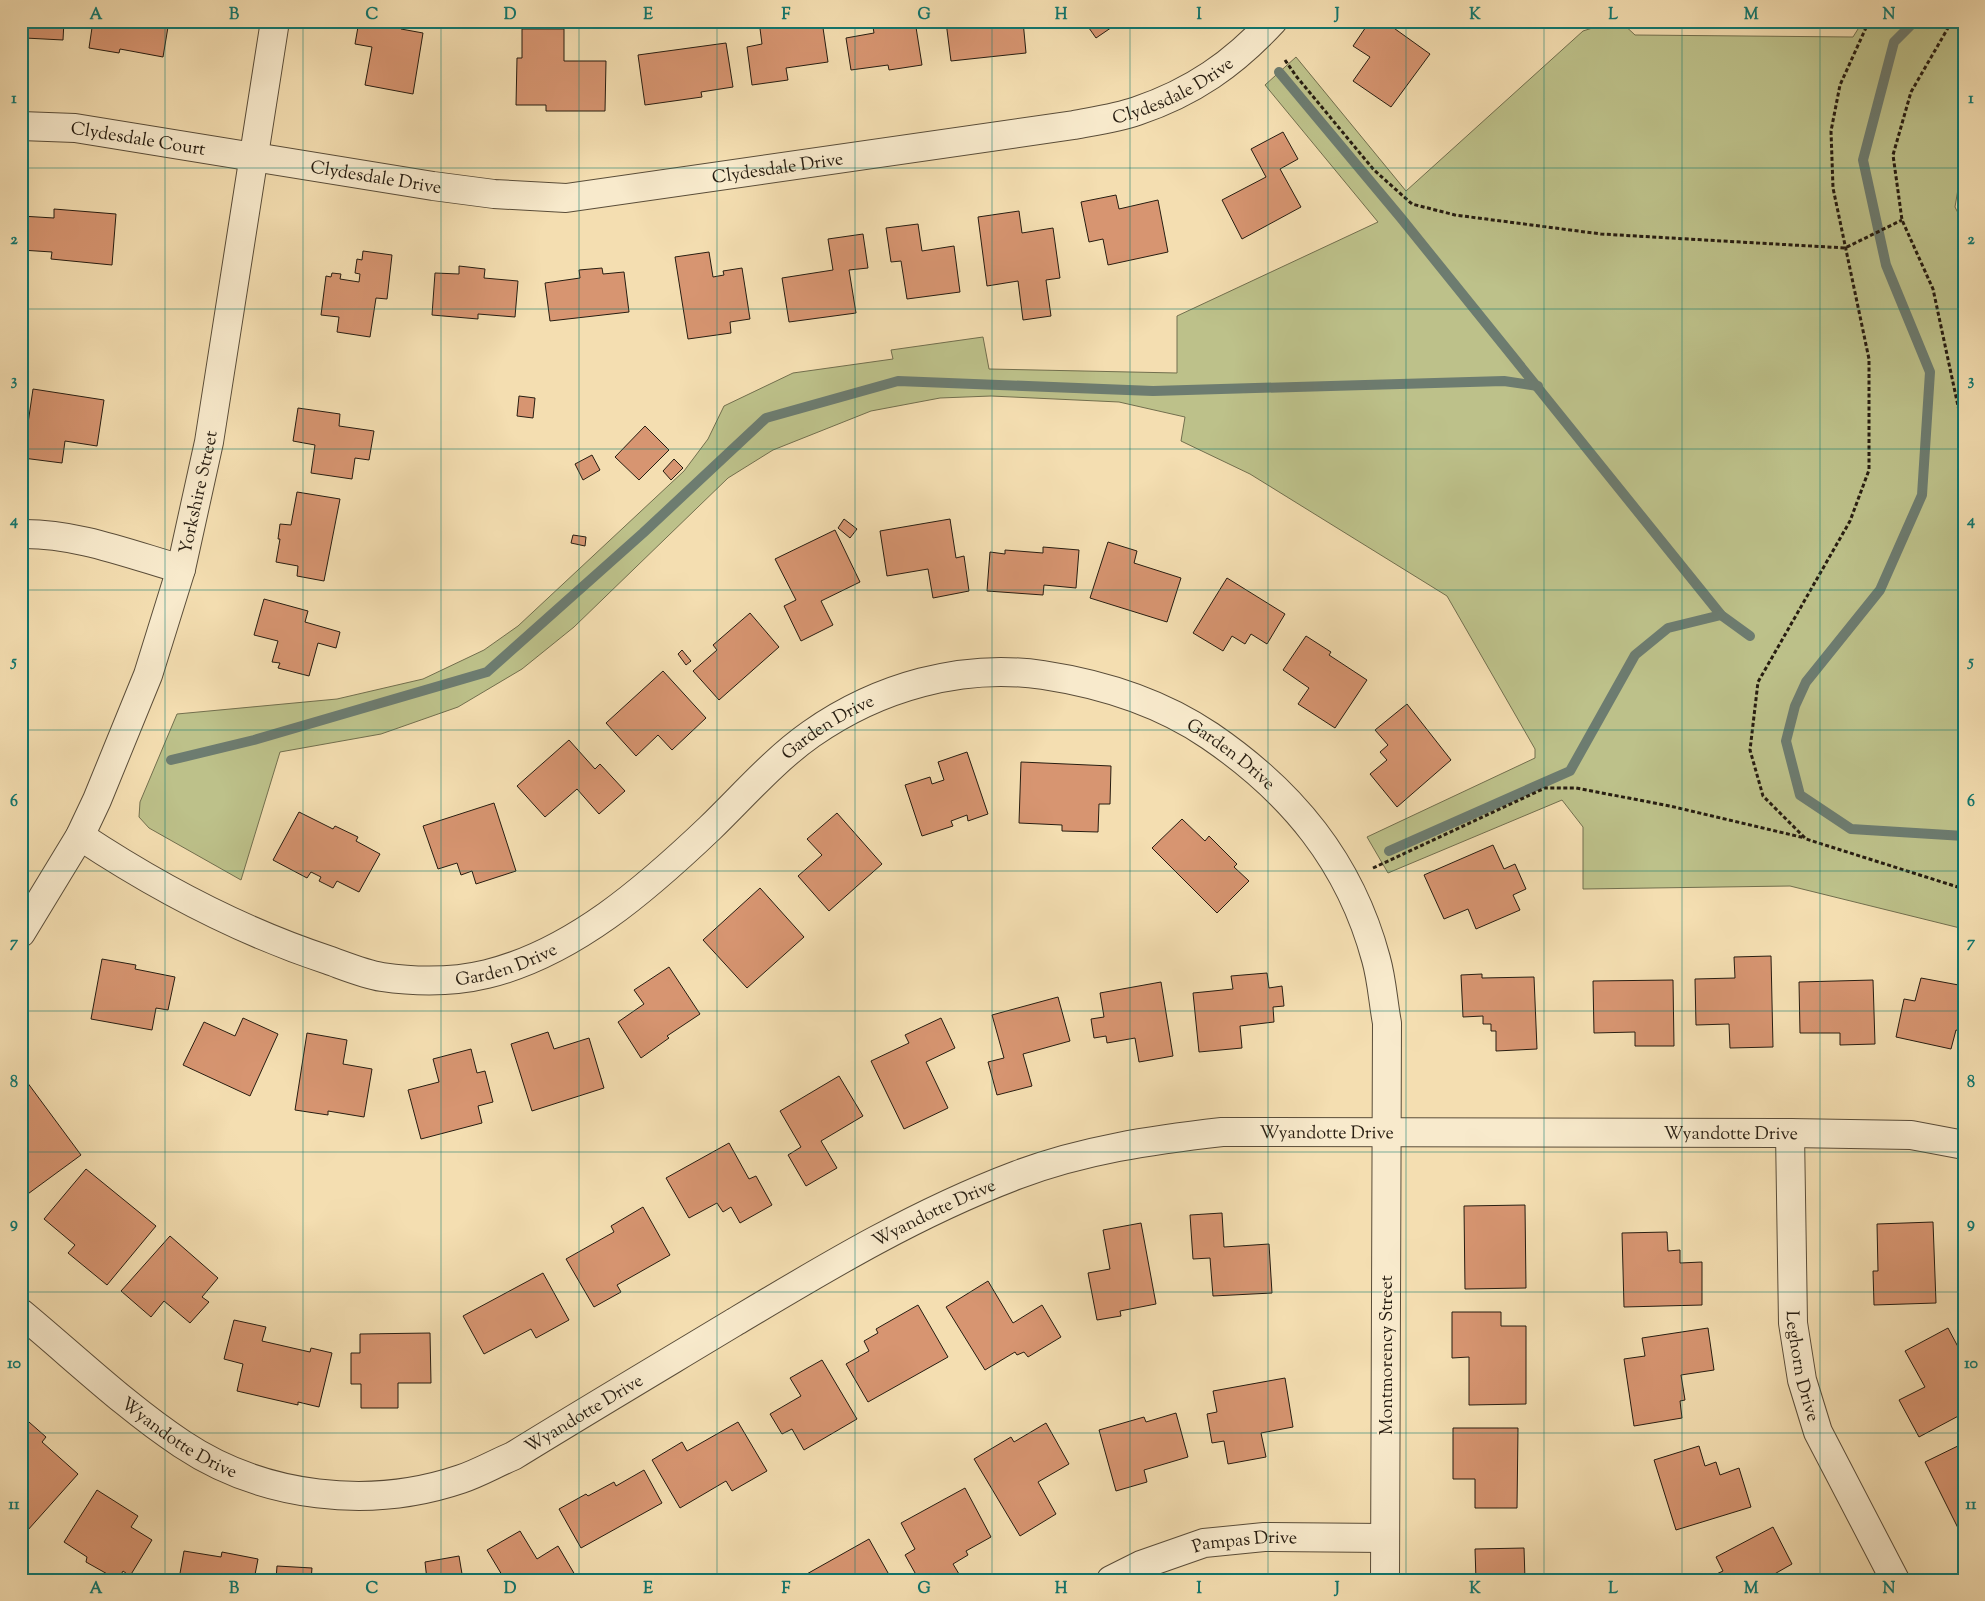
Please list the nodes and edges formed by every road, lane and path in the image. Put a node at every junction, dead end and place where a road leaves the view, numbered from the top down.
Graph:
1 (275, 21) edge
2 (1273, 21) edge
3 (1869, 21) edge
4 (1952, 21) edge
5 (1285, 60) dead end
6 (21, 126) edge
7 (254, 155) junction
8 (1902, 220) junction
9 (1845, 248) junction
10 (1964, 434) edge
11 (21, 534) edge
12 (181, 569) junction
13 (80, 836) junction
14 (1806, 838) junction
15 (1346, 881) junction
16 (1964, 889) edge
17 (21, 933) edge
18 (1387, 1131) junction
19 (1790, 1133) junction
20 (1964, 1145) edge
21 (21, 1313) edge
22 (1385, 1538) junction
23 (1111, 1580) edge
24 (1385, 1580) edge
25 (1895, 1580) edge

1 - 7 street, Yorkshire Street
2 - 7 street, Clydesdale Drive
3 - 9 path
4 - 8 path
5 - 9 path
6 - 7 street, Clydesdale Court
7 - 12 street, Yorkshire Street
8 - 9 path
8 - 10 path
9 - 14 path
11 - 12 street
12 - 13 street, Yorkshire Street
13 - 15 street, Garden Drive
13 - 17 street, Yorkshire Street
14 - 15 path
14 - 16 path
15 - 18 street, Garden Drive
18 - 19 street, Wyandotte Drive
18 - 21 street, Wyandotte Drive
18 - 22 street, Montmorency Street
19 - 20 street, Wyandotte Drive
19 - 25 street, Leghorn Drive
22 - 23 street, Pampas Drive
22 - 24 street, Montmorency Street

